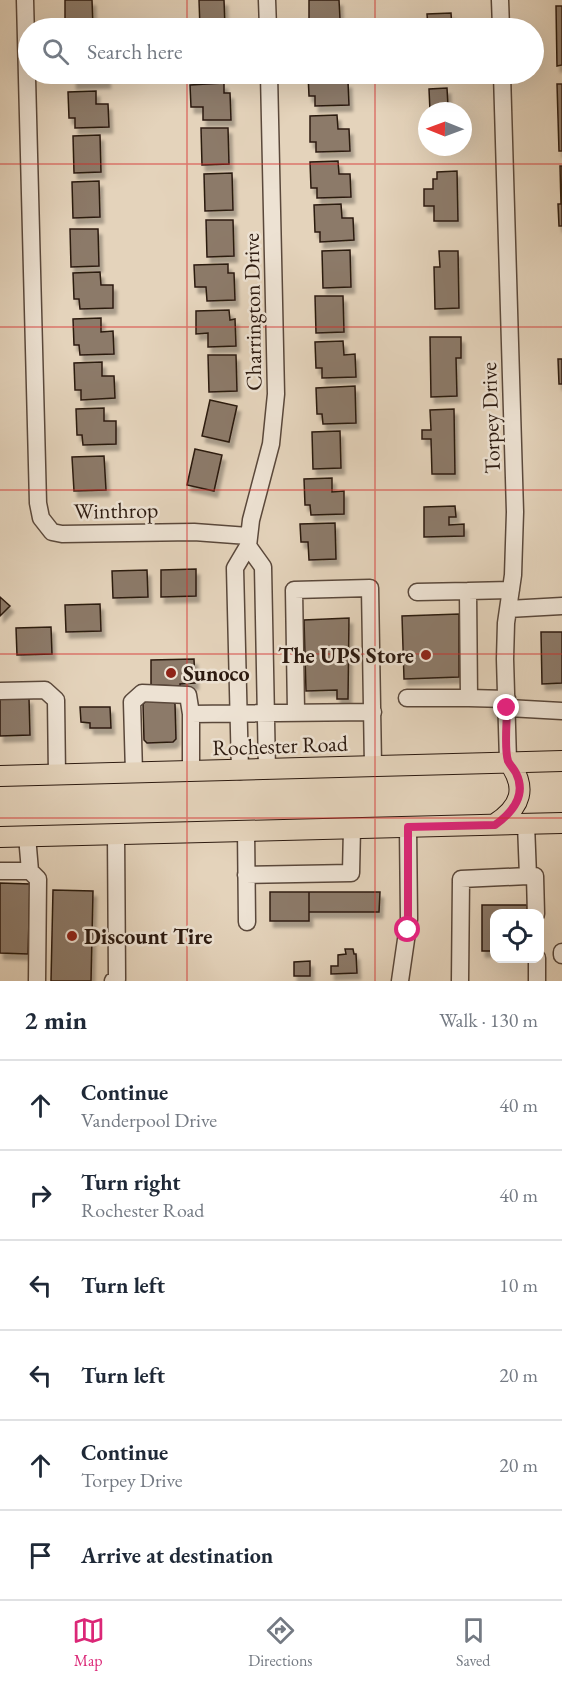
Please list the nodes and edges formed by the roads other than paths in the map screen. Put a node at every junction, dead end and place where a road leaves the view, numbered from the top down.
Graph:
1 (25, 0) edge
2 (267, 0) edge
3 (500, 0) edge
4 (25, 18) edge
5 (268, 18) edge
6 (501, 18) edge
7 (27, 84) edge
8 (269, 84) edge
9 (502, 84) edge
10 (248, 541) junction
11 (511, 590) junction
12 (468, 591) junction
13 (417, 592) dead end
14 (562, 606) edge
15 (508, 609) junction
16 (0, 691) edge
17 (407, 698) dead end
18 (469, 698) junction
19 (507, 703) junction
20 (296, 711) junction
21 (562, 711) edge
22 (266, 712) junction
23 (373, 712) junction
24 (239, 713) junction
25 (191, 714) junction
26 (508, 761) junction
27 (562, 761) edge
28 (374, 766) junction
29 (267, 770) junction
30 (191, 771) junction
31 (240, 771) junction
32 (134, 773) junction
33 (57, 775) junction
34 (0, 776) edge
35 (562, 823) edge
36 (526, 824) junction
37 (495, 825) junction
38 (408, 827) junction
39 (352, 828) junction
40 (246, 830) junction
41 (116, 834) junction
42 (27, 836) junction
43 (0, 837) edge
44 (0, 871) edge
45 (30, 871) junction
46 (246, 875) junction
47 (528, 876) junction
48 (536, 909) edge
49 (247, 922) dead end
50 (537, 963) edge
51 (460, 977) edge
52 (37, 981) edge
53 (113, 981) edge
54 (400, 981) edge
55 (537, 981) edge

1 - 4 street, Winthrop
2 - 5 street
3 - 6 street
7 - 10 street, Winthrop
8 - 10 street, Charrington Drive
9 - 11 street, Torpey Drive
10 - 22 street
10 - 24 street, Charrington Drive
11 - 12 street
11 - 15 street, Torpey Drive
12 - 13 street
12 - 18 street
14 - 15 street
15 - 19 street, Torpey Drive
16 - 33 street
17 - 18 street
18 - 19 street
19 - 21 street
19 - 26 street, Torpey Drive
20 - 22 street
20 - 23 street
20 - 23 street
22 - 24 street
22 - 29 street
23 - 28 street
24 - 25 street
24 - 31 street, Charrington Drive
25 - 30 street
25 - 32 street
26 - 27 main road, Rochester Road
26 - 28 main road, Rochester Road
26 - 37 main road
28 - 29 main road, Rochester Road
29 - 31 main road, Rochester Road
30 - 31 main road, Rochester Road
30 - 32 main road, Rochester Road
32 - 33 main road, Rochester Road
33 - 34 main road, Rochester Road
35 - 36 main road
36 - 37 main road
36 - 47 street
37 - 38 main road
38 - 39 main road
38 - 54 street
39 - 40 main road
39 - 46 street
40 - 41 main road
40 - 46 street
41 - 42 main road
41 - 53 street
42 - 43 main road
42 - 45 street
44 - 45 street
45 - 52 street
46 - 49 street
47 - 48 street
47 - 51 street
50 - 55 street

